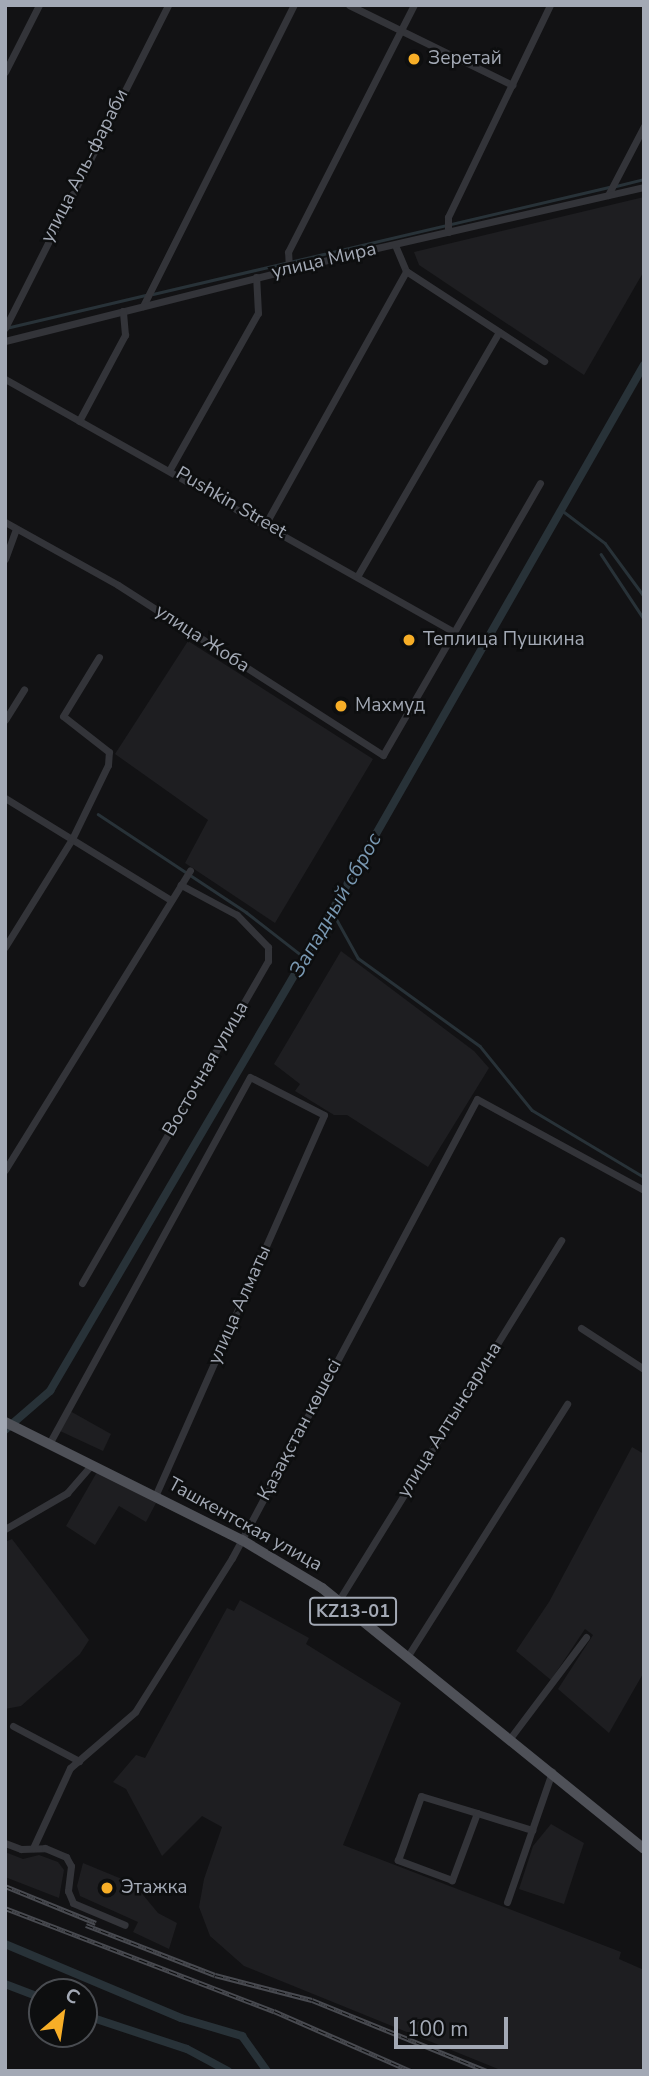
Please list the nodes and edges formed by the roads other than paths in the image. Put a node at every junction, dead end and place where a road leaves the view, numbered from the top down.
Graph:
1 (39, 5) edge
2 (168, 5) edge
3 (294, 5) edge
4 (349, 5) edge
5 (414, 5) edge
6 (550, 5) edge
7 (401, 31) junction
8 (5, 72) edge
9 (512, 85) junction
10 (644, 126) edge
11 (644, 187) edge
12 (608, 195) junction
13 (447, 232) junction
14 (395, 245) junction
15 (289, 269) junction
16 (406, 271) junction
17 (256, 277) junction
18 (143, 306) junction
19 (123, 311) junction
20 (5, 328) edge
21 (499, 332) junction
22 (5, 341) edge
23 (544, 361) dead end
24 (5, 379) edge
25 (79, 421) junction
26 (170, 468) junction
27 (540, 483) dead end
28 (5, 522) edge
29 (266, 523) junction
30 (16, 530) junction
31 (5, 559) edge
32 (358, 575) junction
33 (454, 632) junction
34 (99, 657) dead end
35 (24, 690) dead end
36 (5, 720) edge
37 (5, 797) edge
38 (72, 839) junction
39 (190, 870) dead end
40 (181, 885) junction
41 (171, 900) junction
42 (5, 947) edge
43 (5, 1170) edge
44 (644, 1190) edge
45 (561, 1240) dead end
46 (82, 1283) dead end
47 (581, 1328) dead end
48 (644, 1369) edge
49 (567, 1404) dead end
50 (5, 1422) edge
51 (49, 1444) junction
52 (92, 1464) junction
53 (156, 1495) junction
54 (5, 1529) edge
55 (242, 1540) junction
56 (339, 1600) junction
57 (586, 1637) dead end
58 (409, 1654) junction
59 (13, 1726) dead end
60 (511, 1737) junction
61 (79, 1760) junction
62 (552, 1772) junction
63 (477, 1814) junction
64 (531, 1830) junction
65 (5, 1843) edge
66 (642, 1844) edge
67 (33, 1848) junction
68 (506, 1902) dead end
69 (125, 1925) dead end

1 - 8 street
2 - 20 street, улица Аль-фараби
3 - 18 street
4 - 7 street
5 - 7 street
6 - 9 street
7 - 9 street
7 - 15 street
9 - 13 street
10 - 12 street
11 - 12 street, улица Мира
12 - 13 street, улица Мира
13 - 14 street, улица Мира
14 - 15 street, улица Мира
14 - 16 street
15 - 17 street, улица Мира
16 - 21 street
16 - 29 street
17 - 18 street, улица Мира
17 - 26 street
18 - 19 street, улица Мира
19 - 22 street, улица Мира
19 - 25 street
21 - 23 street
21 - 32 street
24 - 25 street, Pushkin Street
25 - 26 street, Pushkin Street
26 - 29 street, Pushkin Street
27 - 33 street
28 - 30 street, улица Жоба
29 - 32 street, Pushkin Street
30 - 31 street
30 - 33 street, улица Жоба
32 - 33 street, Pushkin Street
34 - 38 street
35 - 36 street
37 - 38 street
38 - 41 street
38 - 42 street
39 - 40 street
40 - 41 street
40 - 46 street, Восточная улица
41 - 43 street
44 - 55 street, Қазақстан көшесі
45 - 56 street, улица Алтынсарина
47 - 48 street
49 - 58 street
50 - 51 main road, Ташкентская улица / KZ13-01
51 - 52 main road, Ташкентская улица / KZ13-01
51 - 53 street, улица Алматы
52 - 53 main road, Ташкентская улица / KZ13-01
52 - 54 street
53 - 55 main road, Ташкентская улица / KZ13-01
55 - 56 main road, Ташкентская улица / KZ13-01
55 - 61 street, Қазақстан көшесі
56 - 58 main road, Ташкентская улица / KZ13-01
57 - 60 street
58 - 60 main road, Ташкентская улица / KZ13-01
59 - 61 street
60 - 62 main road, Ташкентская улица / KZ13-01
61 - 67 street, Қазақстан көшесі
62 - 64 street
62 - 66 main road, Ташкентская улица / KZ13-01
63 - 63 street
63 - 64 street
64 - 68 street
65 - 67 street
67 - 69 street

